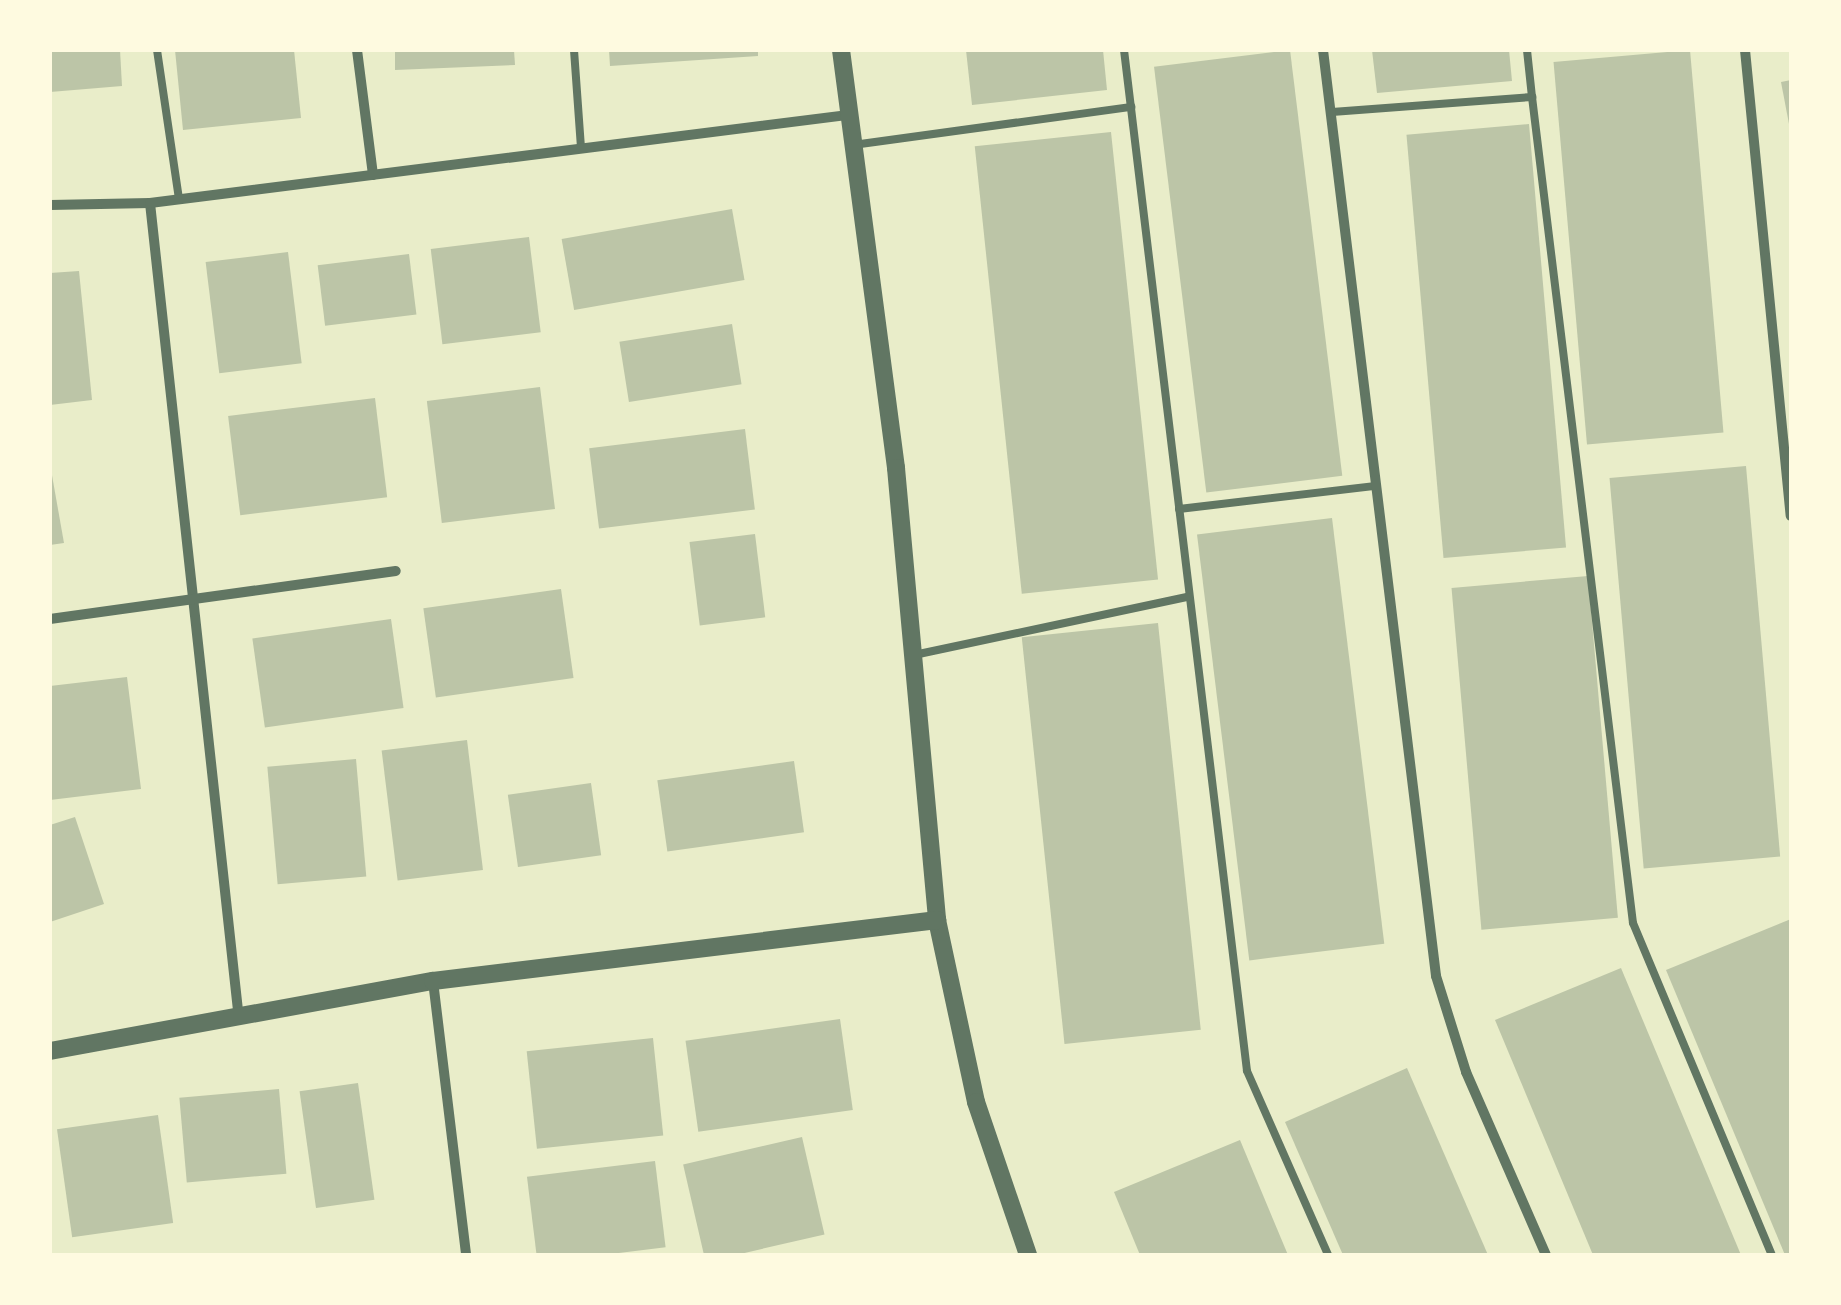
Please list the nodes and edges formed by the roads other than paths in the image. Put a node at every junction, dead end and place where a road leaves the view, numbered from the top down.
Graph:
1 (157, 50) edge
2 (357, 50) edge
3 (574, 50) edge
4 (841, 50) edge
5 (1124, 50) edge
6 (1323, 50) edge
7 (1527, 50) edge
8 (1746, 50) edge
9 (1532, 97) junction
10 (1131, 107) junction
11 (1332, 112) junction
12 (848, 115) junction
13 (853, 145) junction
14 (581, 148) junction
15 (373, 175) junction
16 (178, 199) junction
17 (150, 203) junction
18 (50, 205) edge
19 (1376, 486) junction
20 (1178, 508) junction
21 (1791, 516) edge
22 (396, 571) dead end
23 (1188, 597) junction
24 (188, 600) junction
25 (50, 619) edge
26 (912, 656) junction
27 (937, 920) junction
28 (432, 980) junction
29 (238, 1010) junction
30 (50, 1051) edge
31 (466, 1255) edge
32 (1028, 1255) edge
33 (1328, 1255) edge
34 (1546, 1255) edge
35 (1772, 1255) edge

1 - 16 lane
2 - 15 street
3 - 14 lane
4 - 12 street
5 - 10 lane
6 - 11 street
7 - 9 lane
8 - 21 street
9 - 11 lane
9 - 35 lane
10 - 13 lane
10 - 20 lane
11 - 19 street
12 - 13 street
12 - 14 street
13 - 26 street
14 - 15 street
15 - 16 street
16 - 17 street
17 - 18 street
17 - 24 street
19 - 20 lane
19 - 34 street
20 - 23 lane
22 - 24 street
23 - 26 lane
23 - 33 lane
24 - 25 street
24 - 29 street
26 - 27 street
27 - 28 street
27 - 32 street
28 - 29 street
28 - 31 street
29 - 30 street

